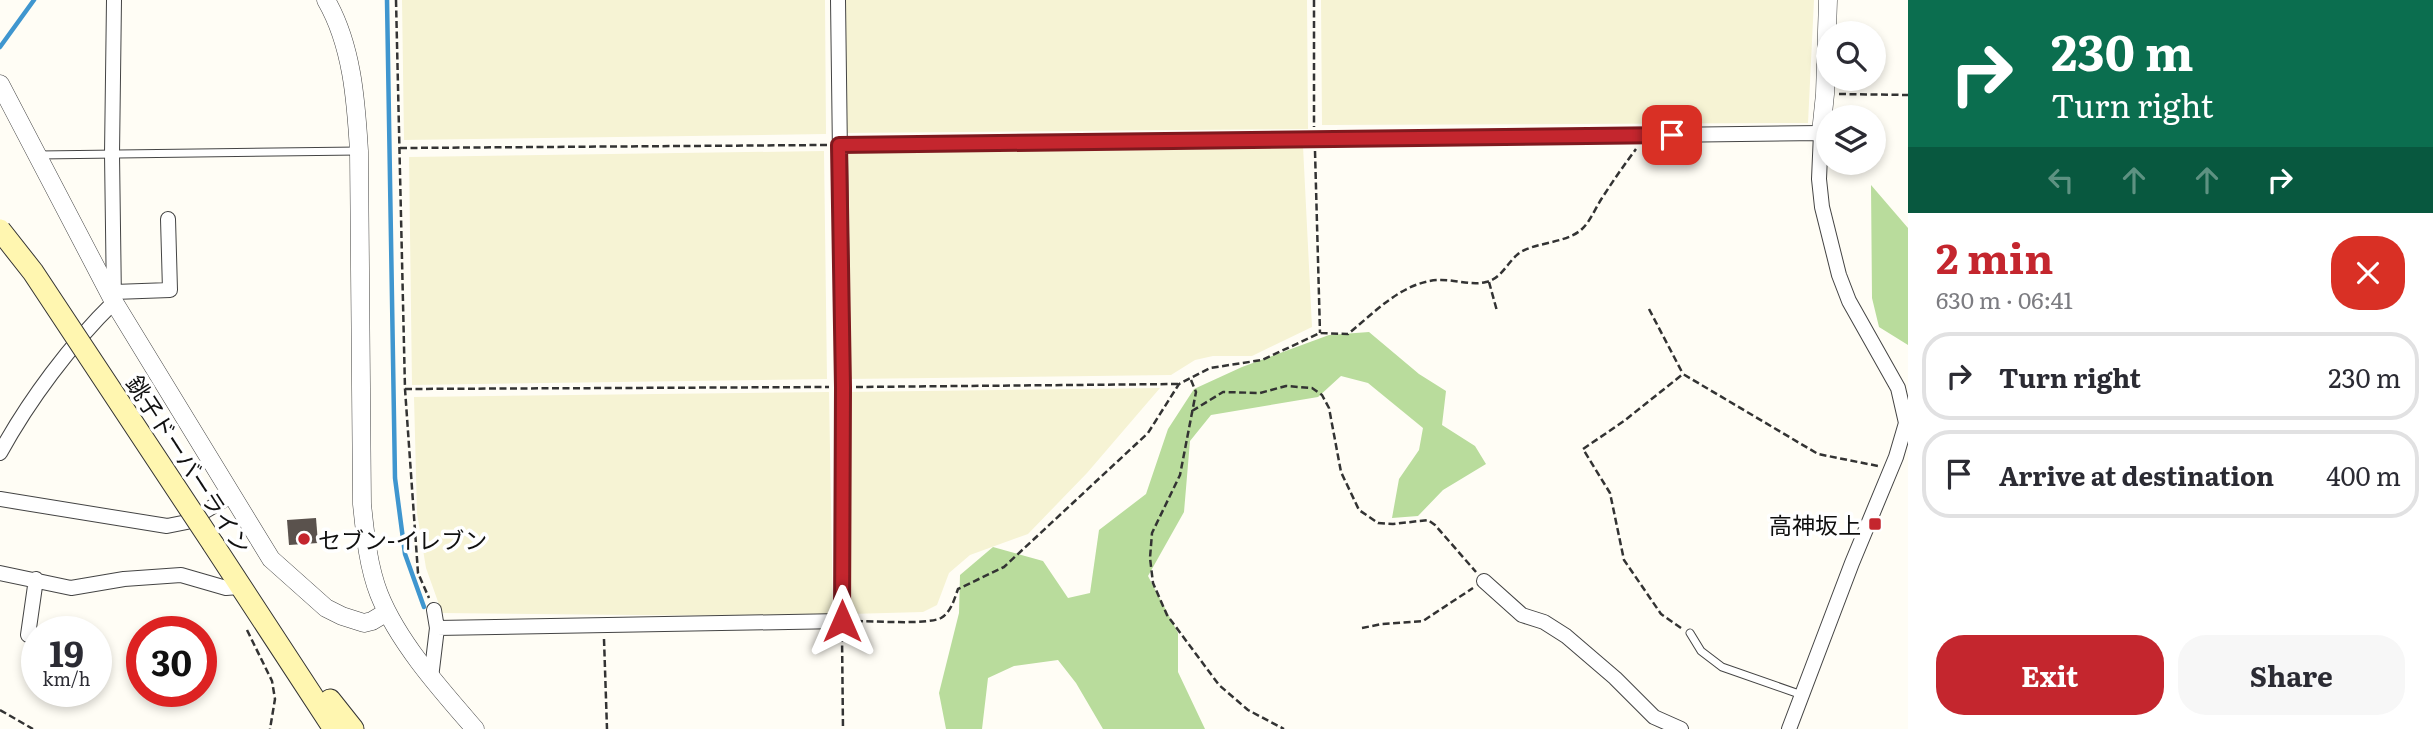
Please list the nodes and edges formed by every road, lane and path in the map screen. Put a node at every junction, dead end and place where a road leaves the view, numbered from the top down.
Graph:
1 (114, 0) edge
2 (326, 0) edge
3 (396, 0) edge
4 (838, 0) edge
5 (1314, 0) edge
6 (1828, 0) edge
7 (0, 84) edge
8 (1825, 94) junction
9 (1908, 95) edge
10 (1824, 105) edge
11 (1816, 133) edge
12 (1647, 135) junction
13 (1314, 139) junction
14 (839, 145) junction
15 (400, 148) junction
16 (359, 151) junction
17 (112, 154) junction
18 (38, 155) junction
19 (1819, 175) edge
20 (168, 219) dead end
21 (0, 230) edge
22 (1489, 282) junction
23 (114, 297) junction
24 (1648, 309) dead end
25 (1497, 311) dead end
26 (1320, 333) junction
27 (1683, 374) junction
28 (1191, 378) junction
29 (1178, 384) junction
30 (843, 387) junction
31 (405, 389) junction
32 (1192, 411) junction
33 (0, 453) edge
34 (1898, 462) edge
35 (232, 495) junction
36 (0, 499) edge
37 (0, 573) edge
38 (36, 579) junction
39 (1484, 581) junction
40 (239, 587) junction
41 (435, 610) joint
42 (387, 612) junction
43 (31, 616) edge
44 (842, 621) junction
45 (243, 623) dead end
46 (603, 625) junction
47 (437, 628) junction
48 (1362, 628) dead end
49 (1690, 633) joint
50 (296, 673) junction
51 (431, 678) junction
52 (1803, 695) junction
53 (0, 710) edge
54 (1654, 717) junction
55 (33, 729) edge
56 (270, 729) edge
57 (334, 729) edge
58 (353, 729) edge
59 (475, 729) edge
60 (607, 729) edge
61 (843, 729) edge
62 (1284, 729) edge
63 (1644, 729) edge
64 (1681, 729) edge
65 (1789, 729) edge

1 - 17 street
2 - 16 street
3 - 15 path
4 - 14 street
5 - 13 path
6 - 8 street
7 - 18 street
8 - 9 path
8 - 10 street
11 - 12 street
12 - 13 street
12 - 22 path
13 - 14 street
13 - 26 path
14 - 15 path
14 - 30 street
15 - 31 path
16 - 17 lane
16 - 42 street
17 - 18 lane
17 - 23 street
18 - 23 street
19 - 34 street
20 - 23 street
21 - 40 main road, 銚子ドーバーライン, bridge
22 - 25 path
22 - 26 path
23 - 33 street
23 - 35 street
24 - 27 path
26 - 28 path
27 - 34 path
27 - 49 path
28 - 29 path
28 - 32 path
29 - 30 path
29 - 44 path
30 - 31 path
30 - 44 street
31 - 41 path
32 - 39 path
32 - 62 path
34 - 52 street
35 - 36 street
35 - 42 street
37 - 38 street
38 - 40 street
38 - 43 street
39 - 48 path
39 - 54 street
40 - 50 main road, 銚子ドーバーライン
41 - 47 street
42 - 51 street
44 - 46 street
44 - 61 path
45 - 56 path
46 - 47 street
46 - 60 path
47 - 51 street
49 - 52 lane
50 - 57 main road, 銚子ドーバーライン
50 - 58 main road
51 - 59 street
52 - 65 street
53 - 55 path
54 - 63 street
54 - 64 street

